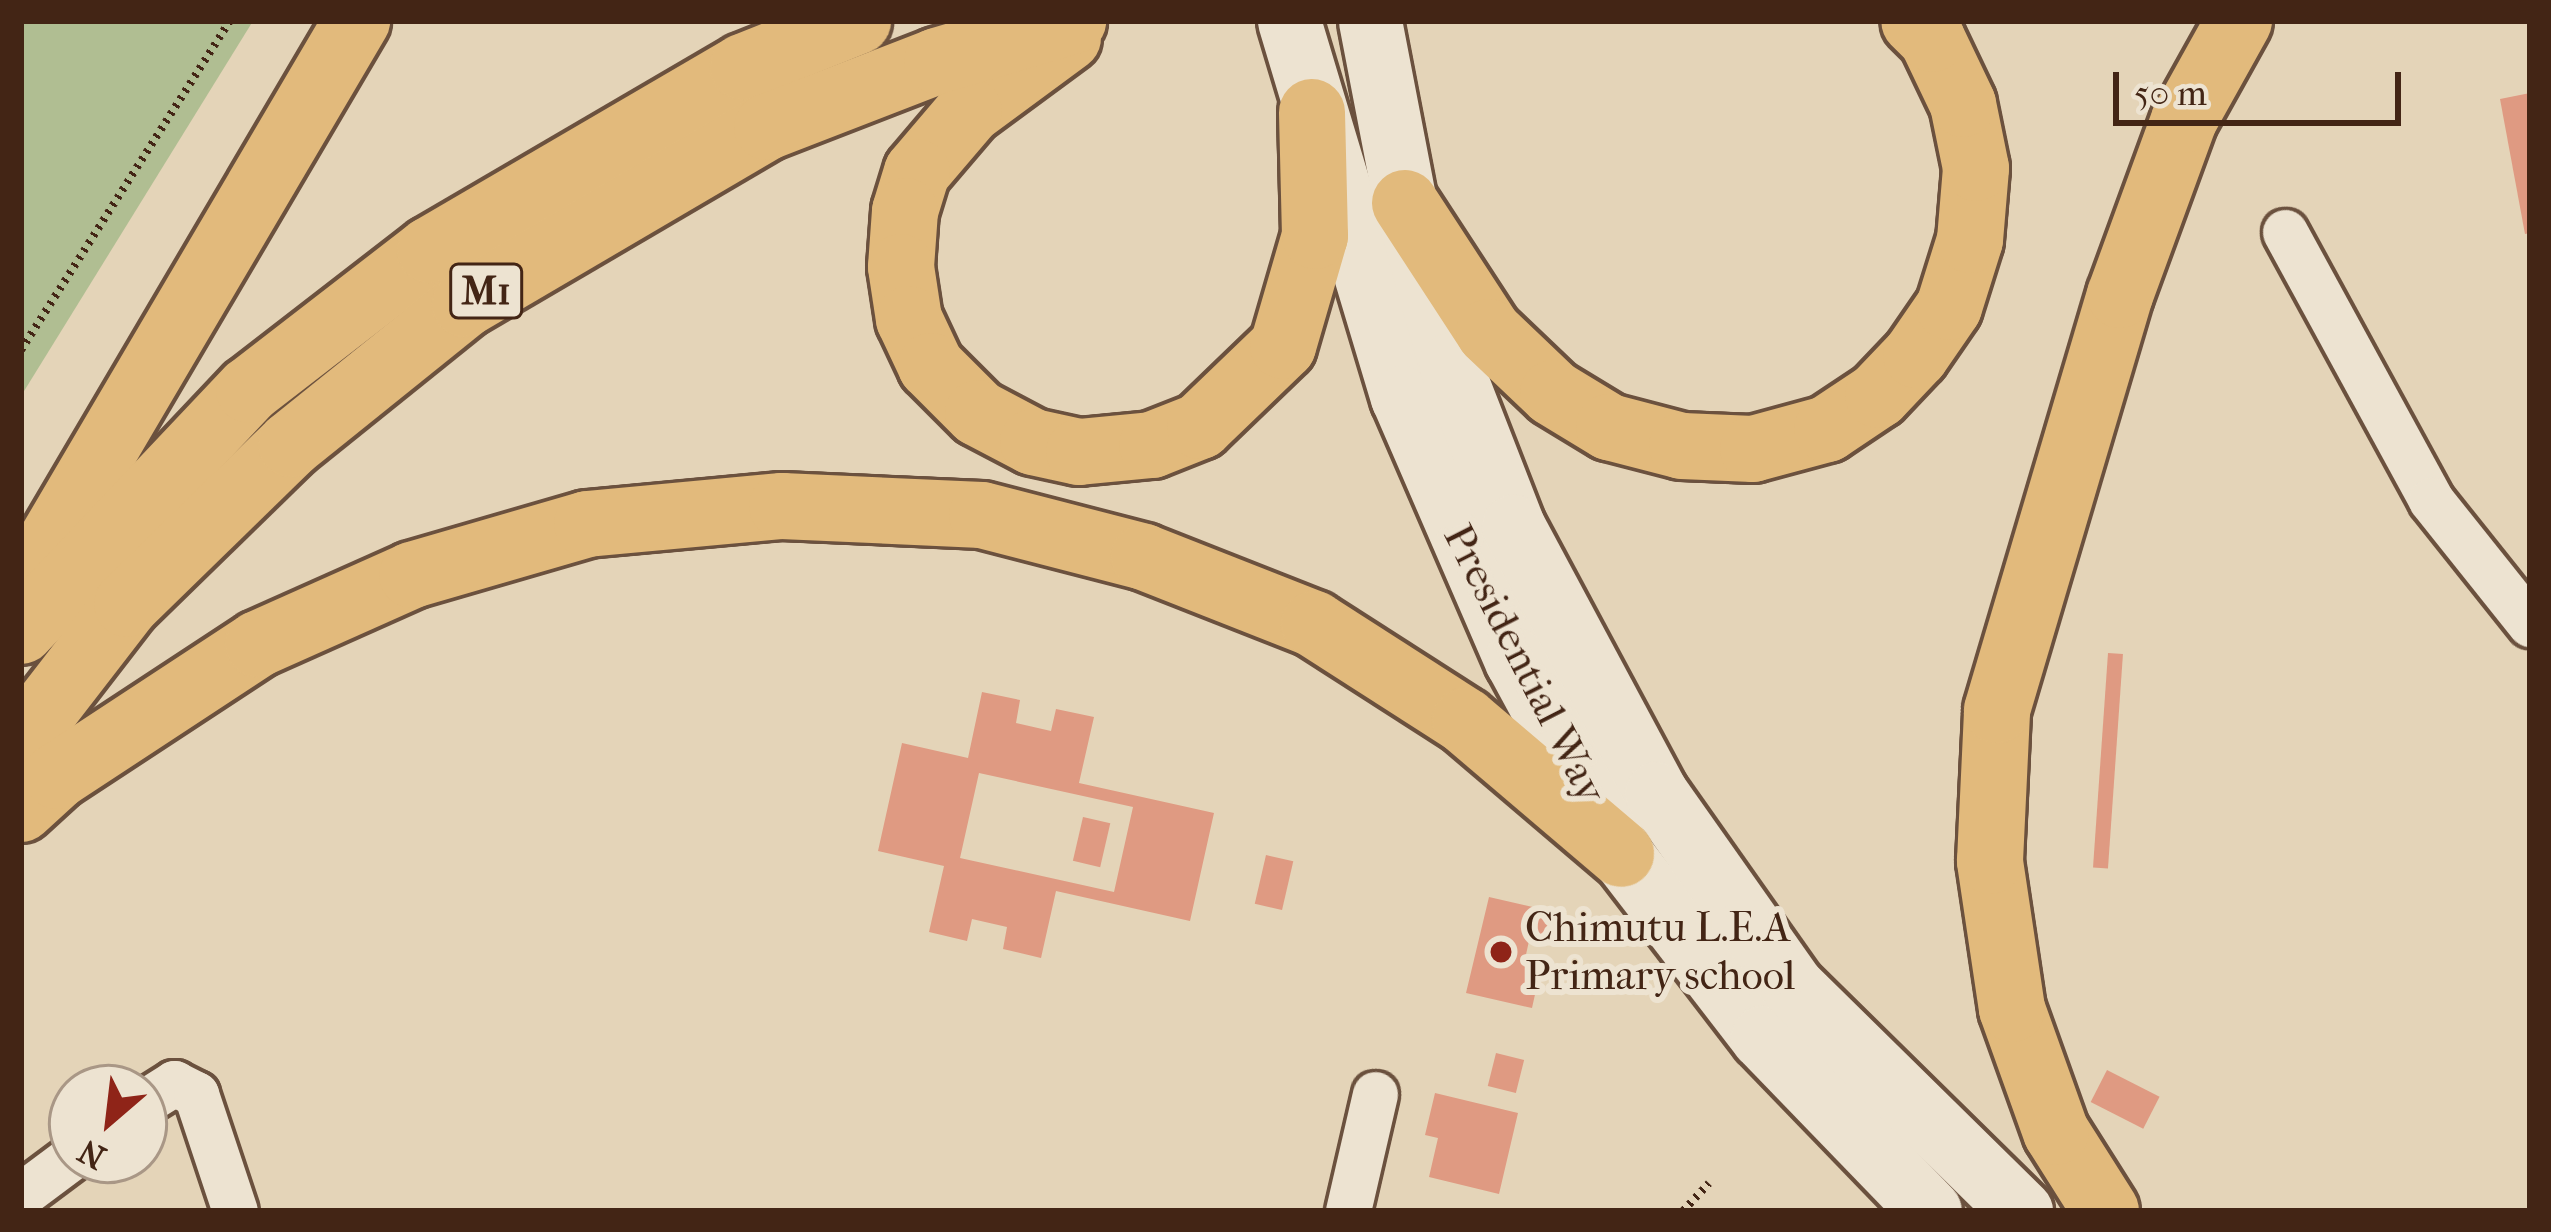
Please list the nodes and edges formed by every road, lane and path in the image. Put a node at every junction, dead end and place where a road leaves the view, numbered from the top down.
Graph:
1 (230, 21) edge
2 (357, 21) edge
3 (858, 21) edge
4 (1073, 21) edge
5 (1090, 21) edge
6 (1370, 21) edge
7 (1913, 21) edge
8 (2239, 21) edge
9 (1290, 26) edge
10 (1312, 112) junction
11 (1405, 203) junction
12 (2285, 232) dead end
13 (21, 350) edge
14 (21, 592) edge
15 (2530, 624) edge
16 (21, 631) edge
17 (21, 741) edge
18 (21, 809) edge
19 (1621, 854) junction
20 (168, 1087) edge
21 (1375, 1094) dead end
22 (48, 1174) edge
23 (1709, 1183) dead end
24 (21, 1195) edge
25 (235, 1211) edge
26 (1348, 1211) edge
27 (1683, 1211) edge
28 (1930, 1211) edge
29 (2020, 1211) edge
30 (2106, 1211) edge

1 - 13 path
2 - 14 highway
3 - 16 highway, M1
4 - 17 highway, M1
5 - 10 highway
6 - 11 main road, Presidential Way
7 - 11 highway
8 - 30 highway
9 - 10 main road, Presidential Way
10 - 19 main road, Presidential Way
11 - 29 main road, Presidential Way
12 - 15 street
18 - 19 highway
19 - 28 main road, Presidential Way
20 - 25 street
21 - 26 street
22 - 24 street
23 - 27 path

